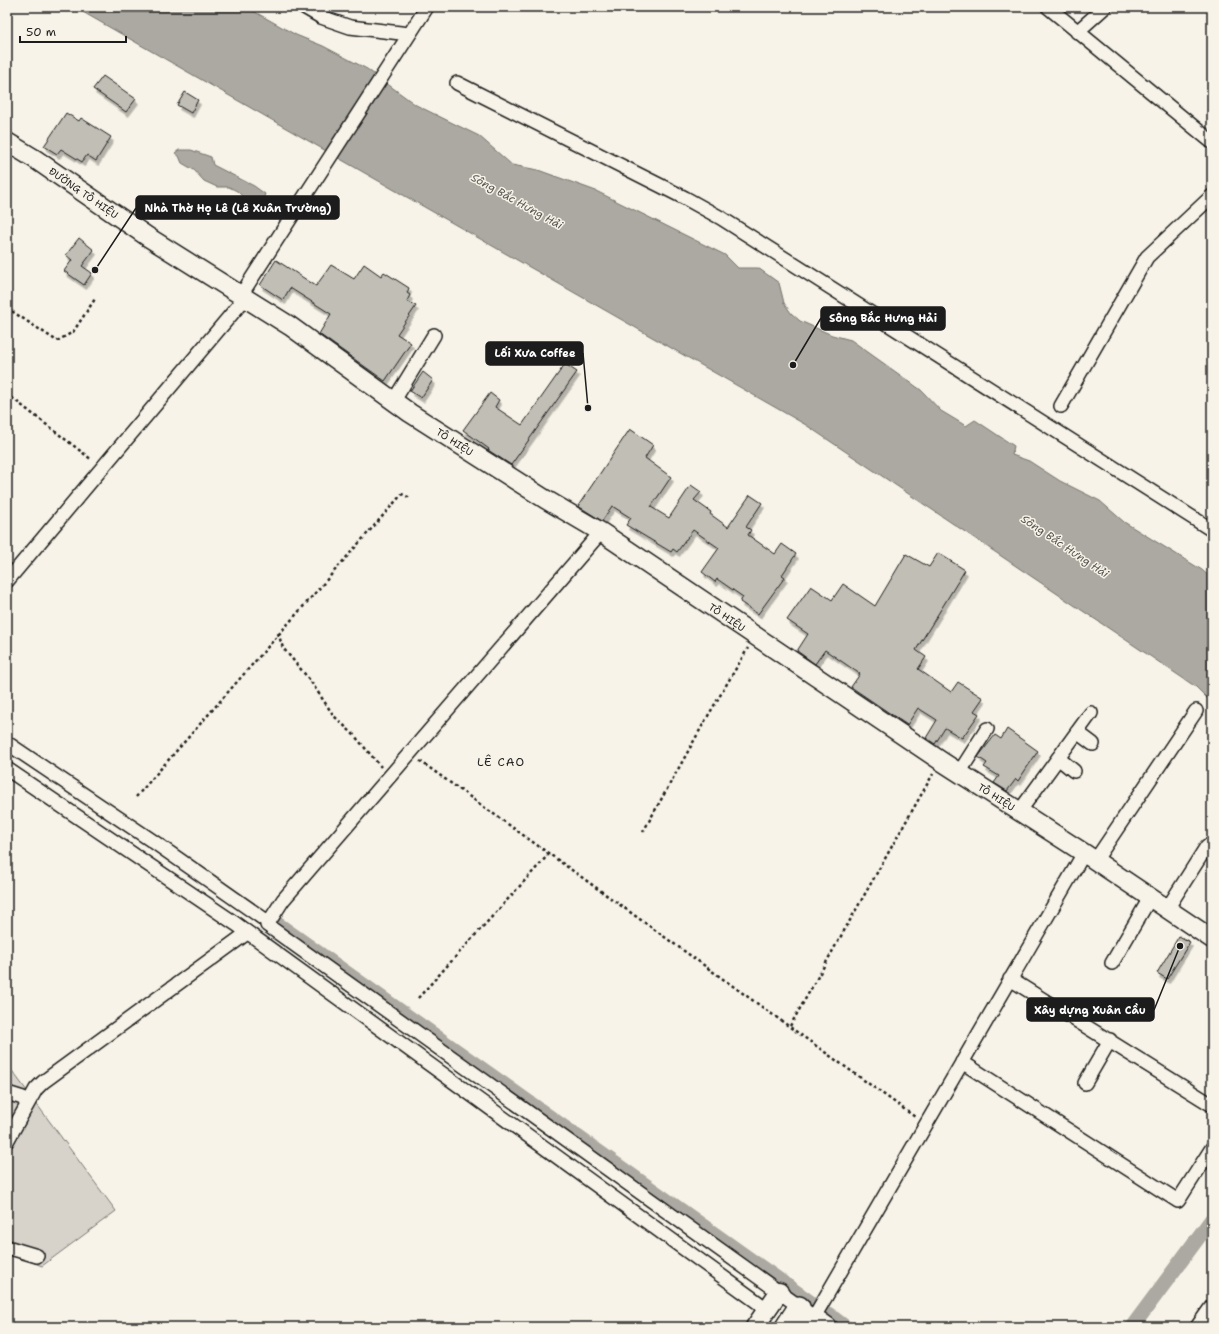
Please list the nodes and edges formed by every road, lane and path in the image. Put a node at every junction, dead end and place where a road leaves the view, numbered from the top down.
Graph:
1 (304, 7) edge
2 (427, 7) edge
3 (1048, 7) edge
4 (1105, 7) edge
5 (1077, 32) junction
6 (409, 34) junction
7 (457, 83) dead end
8 (7, 142) edge
9 (1212, 142) edge
10 (1212, 196) edge
11 (244, 296) junction
12 (95, 299) dead end
13 (7, 308) edge
14 (434, 335) dead end
15 (7, 394) edge
16 (393, 402) junction
17 (1061, 406) dead end
18 (102, 468) junction
19 (410, 498) dead end
20 (1212, 530) edge
21 (601, 532) junction
22 (7, 581) edge
23 (278, 634) junction
24 (756, 636) junction
25 (1196, 711) dead end
26 (1091, 713) dead end
27 (987, 729) dead end
28 (1077, 732) junction
29 (7, 743) edge
30 (1093, 744) dead end
31 (412, 750) junction
32 (1058, 758) junction
33 (941, 762) junction
34 (7, 769) edge
35 (1074, 772) dead end
36 (959, 773) junction
37 (389, 777) junction
38 (136, 797) dead end
39 (1019, 812) junction
40 (643, 832) dead end
41 (1207, 846) dead end
42 (549, 854) junction
43 (1089, 857) junction
44 (1150, 898) junction
45 (1167, 909) junction
46 (268, 922) junction
47 (247, 933) junction
48 (277, 933) junction
49 (1212, 939) edge
50 (267, 946) junction
51 (1112, 963) dead end
52 (1010, 979) junction
53 (418, 998) dead end
54 (790, 1026) junction
55 (1110, 1040) junction
56 (962, 1062) junction
57 (1085, 1083) dead end
58 (7, 1093) edge
59 (27, 1105) junction
60 (1212, 1105) edge
61 (925, 1124) junction
62 (7, 1141) edge
63 (1212, 1148) edge
64 (7, 1247) edge
65 (37, 1256) dead end
66 (779, 1292) junction
67 (1212, 1306) edge
68 (767, 1309) junction
69 (813, 1320) edge
70 (754, 1327) edge
71 (786, 1327) edge
72 (1197, 1327) edge

1 - 6 street
2 - 6 street
3 - 5 street
4 - 5 street
5 - 9 street
6 - 11 street
7 - 20 street
8 - 11 main road, ĐƯỜNG TÔ HIỆU
10 - 17 street
11 - 16 main road, TÔ HIỆU
11 - 18 street
12 - 13 path
14 - 16 street
15 - 18 path
16 - 21 main road, TÔ HIỆU
18 - 22 street
19 - 23 path
21 - 24 main road, TÔ HIỆU
21 - 31 street
23 - 37 path
23 - 38 path
24 - 33 main road, TÔ HIỆU
24 - 40 path
25 - 43 street
26 - 28 street
27 - 36 street
28 - 30 street
28 - 32 street
29 - 46 street
31 - 37 street
31 - 42 path
32 - 35 street
32 - 39 street
33 - 36 main road, TÔ HIỆU
33 - 54 path
34 - 47 street
36 - 39 main road, TÔ HIỆU
37 - 46 street
39 - 43 main road, TÔ HIỆU
41 - 45 street
42 - 53 path
42 - 54 path
43 - 44 main road, TÔ HIỆU
43 - 52 street
44 - 45 main road, TÔ HIỆU
44 - 51 street
45 - 49 main road, TÔ HIỆU
46 - 48 street
47 - 50 street
47 - 59 street
48 - 50 street
48 - 66 street
50 - 68 street
52 - 55 street
52 - 56 street
54 - 61 path
55 - 57 street
55 - 60 street
56 - 61 street
56 - 63 street
58 - 59 street
59 - 62 street
61 - 69 street
64 - 65 street
66 - 68 main road
66 - 69 street
67 - 72 street
68 - 70 main road
69 - 71 main road

